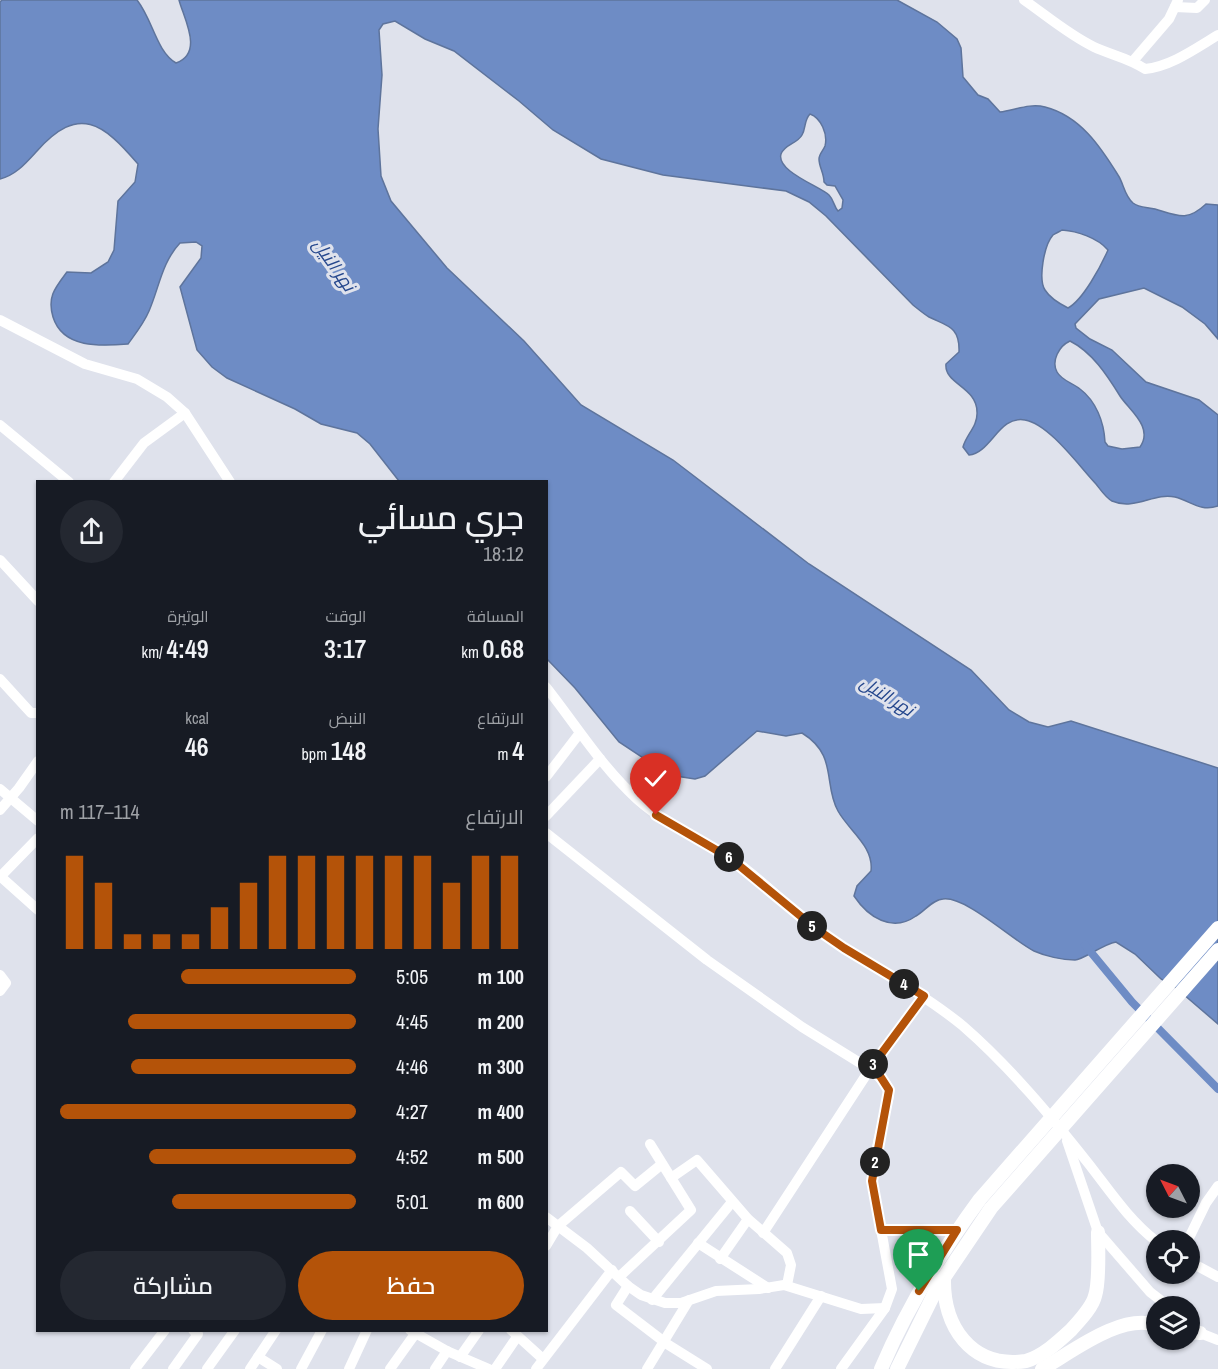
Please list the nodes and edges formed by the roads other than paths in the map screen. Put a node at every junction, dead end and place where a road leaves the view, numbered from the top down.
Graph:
1 (1024, 0) edge
2 (1205, 0) edge
3 (1036, 3) edge
4 (1177, 4) edge
5 (1218, 35) edge
6 (1133, 61) junction
7 (0, 320) edge
8 (185, 413) junction
9 (0, 425) edge
10 (67, 480) edge
11 (116, 480) edge
12 (229, 480) edge
13 (0, 560) edge
14 (36, 599) edge
15 (0, 679) edge
16 (548, 691) edge
17 (36, 713) edge
18 (579, 734) junction
19 (600, 759) junction
20 (550, 762) edge
21 (36, 763) edge
22 (0, 789) edge
23 (11, 799) junction
24 (0, 810) edge
25 (548, 811) edge
26 (36, 819) edge
27 (548, 835) edge
28 (36, 840) edge
29 (0, 877) edge
30 (36, 908) edge
31 (1218, 928) edge
32 (1218, 950) edge
33 (0, 975) edge
34 (0, 991) edge
35 (924, 996) junction
36 (870, 1069) junction
37 (1058, 1136) junction
38 (650, 1144) dead end
39 (662, 1164) junction
40 (671, 1178) junction
41 (1218, 1186) edge
42 (732, 1202) junction
43 (630, 1212) dead end
44 (548, 1218) edge
45 (748, 1219) junction
46 (558, 1226) junction
47 (881, 1230) junction
48 (957, 1230) junction
49 (1193, 1230) edge
50 (1098, 1232) junction
51 (1146, 1232) edge
52 (763, 1233) junction
53 (659, 1242) junction
54 (548, 1243) edge
55 (698, 1243) junction
56 (720, 1259) junction
57 (1200, 1267) edge
58 (616, 1273) junction
59 (1218, 1277) edge
60 (944, 1278) junction
61 (788, 1285) junction
62 (628, 1286) junction
63 (768, 1288) junction
64 (821, 1296) junction
65 (1155, 1296) edge
66 (652, 1300) junction
67 (689, 1300) junction
68 (885, 1308) junction
69 (1146, 1323) edge
70 (163, 1332) edge
71 (196, 1332) edge
72 (234, 1332) edge
73 (275, 1332) edge
74 (321, 1332) edge
75 (362, 1332) edge
76 (411, 1332) edge
77 (414, 1332) edge
78 (478, 1332) edge
79 (1200, 1333) edge
80 (514, 1334) edge
81 (1218, 1340) edge
82 (664, 1342) junction
83 (447, 1351) junction
84 (258, 1357) junction
85 (463, 1358) junction
86 (693, 1365) edge
87 (538, 1366) edge
88 (135, 1369) edge
89 (172, 1369) edge
90 (207, 1369) edge
91 (250, 1369) edge
92 (277, 1369) edge
93 (301, 1369) edge
94 (349, 1369) edge
95 (390, 1369) edge
96 (435, 1369) edge
97 (461, 1369) edge
98 (489, 1369) edge
99 (495, 1369) edge
100 (647, 1369) edge
101 (707, 1369) edge
102 (776, 1369) edge
103 (841, 1369) edge
104 (881, 1369) edge
105 (897, 1369) edge
106 (1042, 1369) edge

1 - 3 street
2 - 4 street
3 - 6 street
4 - 6 street
5 - 6 street
7 - 8 street
8 - 11 street
8 - 12 street
9 - 10 street
13 - 14 street
15 - 17 street
16 - 18 street
18 - 19 street
18 - 20 street
19 - 25 street
19 - 35 street
21 - 23 street
22 - 23 street
23 - 24 street
23 - 26 street
27 - 36 street
28 - 29 street
29 - 30 street
31 - 48 main road
32 - 37 main road
33 - 34 street
35 - 36 street
35 - 37 street
36 - 47 street
36 - 52 street
37 - 50 street
37 - 51 street
37 - 60 main road
38 - 39 street
39 - 40 street
39 - 46 street
40 - 42 street
40 - 53 street
41 - 49 street
42 - 45 street
42 - 55 street
43 - 53 street
44 - 46 street
45 - 52 street
45 - 56 street
46 - 54 street
46 - 58 street
47 - 48 street
47 - 68 street
48 - 104 main road
50 - 60 main road
50 - 65 street
52 - 61 street
53 - 58 street
55 - 56 street
55 - 66 street
56 - 63 street
57 - 59 street
58 - 62 street
58 - 87 street
60 - 105 main road
61 - 63 street
61 - 64 street
62 - 66 street
62 - 82 street
63 - 67 street
64 - 68 street
64 - 102 street
66 - 67 street
67 - 82 street
68 - 103 street
69 - 106 main road
70 - 88 street
71 - 89 street
72 - 90 street
73 - 84 street
74 - 93 street
75 - 94 street
76 - 95 street
77 - 83 street
78 - 85 street
79 - 81 street
80 - 87 street
80 - 99 street
82 - 86 street
82 - 100 street
83 - 85 street
83 - 96 street
84 - 91 street
84 - 92 street
85 - 97 street
85 - 98 street
86 - 101 street

